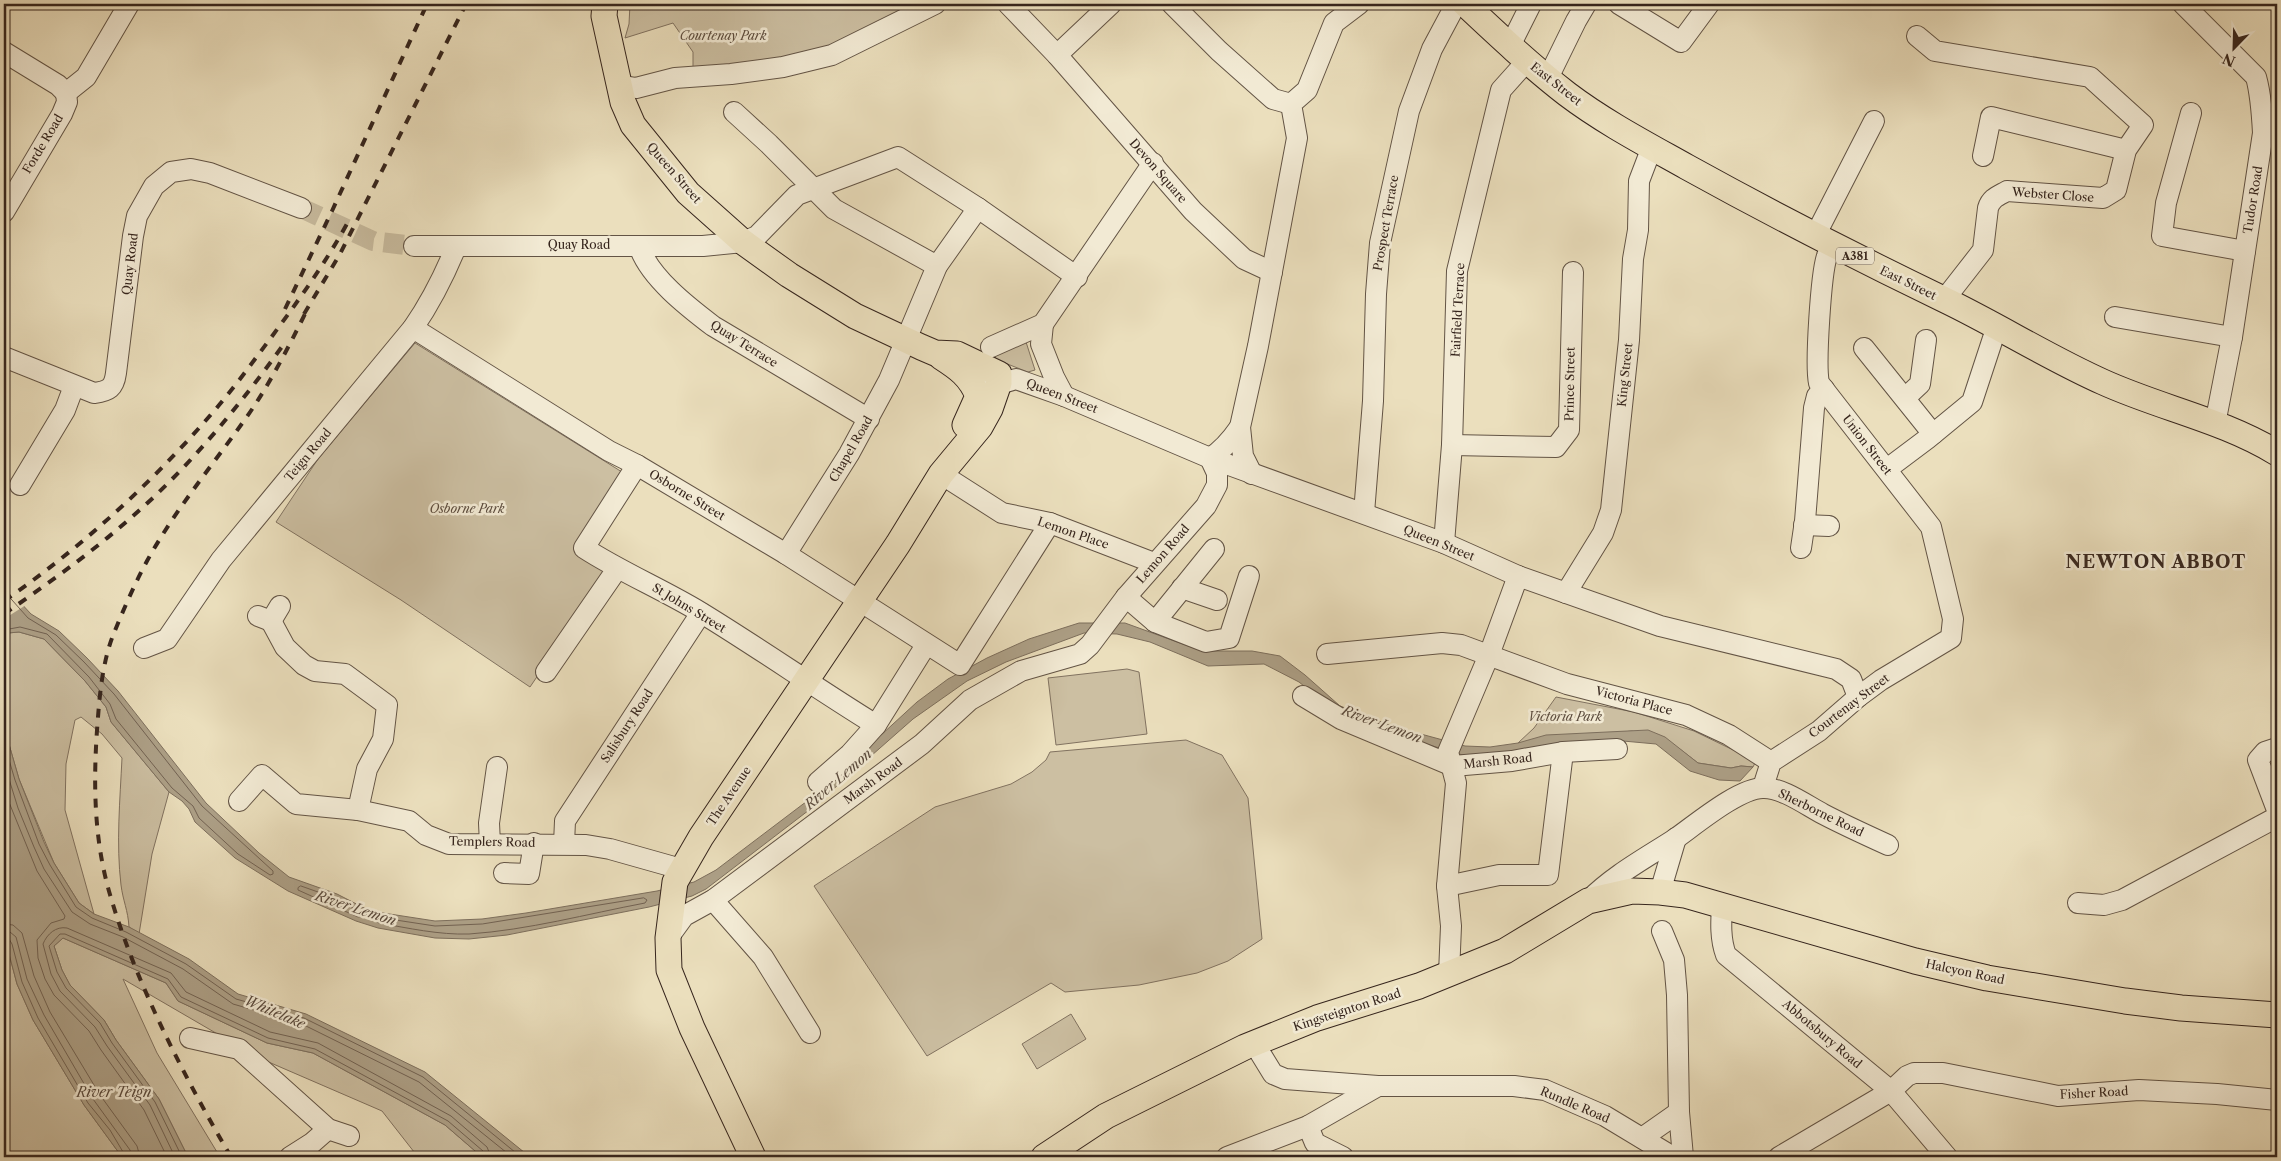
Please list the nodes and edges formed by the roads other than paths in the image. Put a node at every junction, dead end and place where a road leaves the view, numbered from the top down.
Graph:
1 (129, 4) edge
2 (605, 4) edge
3 (618, 4) edge
4 (935, 4) edge
5 (1008, 4) edge
6 (1111, 4) edge
7 (1172, 4) edge
8 (1359, 4) edge
9 (1456, 4) edge
10 (1465, 4) edge
11 (1531, 4) edge
12 (1586, 4) edge
13 (1620, 4) edge
14 (1709, 4) edge
15 (2183, 4) edge
16 (610, 35) junction
17 (1917, 36) dead end
18 (4, 52) edge
19 (1518, 54) junction
20 (1057, 55) junction
21 (1548, 78) junction
22 (618, 85) junction
23 (66, 93) junction
24 (1291, 104) junction
25 (734, 112) dead end
26 (2191, 114) dead end
27 (2270, 118) edge
28 (1874, 121) dead end
29 (1652, 147) junction
30 (2126, 150) junction
31 (1983, 156) dead end
32 (1153, 164) junction
33 (812, 188) junction
34 (301, 208) tunnel mouth
35 (978, 208) junction
36 (4, 212) edge
37 (1824, 241) junction
38 (743, 242) junction
39 (414, 246) tunnel mouth
40 (640, 246) junction
41 (456, 247) junction
42 (2245, 251) junction
43 (937, 266) junction
44 (1272, 272) junction
45 (1573, 272) dead end
46 (1077, 277) junction
47 (1944, 300) junction
48 (2115, 317) dead end
49 (1043, 324) junction
50 (1997, 326) junction
51 (413, 328) junction
52 (2232, 337) junction
53 (907, 340) junction
54 (1926, 340) dead end
55 (991, 347) dead end
56 (1864, 348) dead end
57 (935, 353) junction
58 (4, 357) edge
59 (1005, 379) junction
60 (74, 386) junction
61 (1824, 389) junction
62 (978, 396) junction
63 (1064, 396) junction
64 (1904, 398) junction
65 (869, 419) junction
66 (2215, 424) junction
67 (1240, 427) junction
68 (1933, 434) junction
69 (1452, 445) junction
70 (2277, 452) edge
71 (1210, 458) junction
72 (636, 465) junction
73 (1887, 469) junction
74 (944, 470) junction
75 (1252, 474) junction
76 (20, 485) dead end
77 (1364, 513) junction
78 (1050, 523) junction
79 (1804, 525) junction
80 (1829, 526) dead end
81 (1444, 543) junction
82 (1800, 548) dead end
83 (1214, 549) dead end
84 (786, 554) junction
85 (1154, 563) junction
86 (617, 569) junction
87 (1249, 576) dead end
88 (1518, 576) junction
89 (1182, 588) junction
90 (1566, 593) junction
91 (1126, 597) junction
92 (859, 600) junction
93 (1217, 600) dead end
94 (702, 613) junction
95 (270, 615) dead end
96 (1155, 622) junction
97 (1951, 638) joint
98 (1093, 642) joint
99 (926, 645) junction
100 (144, 648) dead end
101 (1328, 654) dead end
102 (1489, 655) junction
103 (546, 672) dead end
104 (805, 681) junction
105 (1303, 696) dead end
106 (1858, 697) junction
107 (876, 725) junction
108 (2277, 748) edge
109 (1617, 749) dead end
110 (1452, 751) junction
111 (1563, 752) junction
112 (1771, 762) junction
113 (497, 767) dead end
114 (818, 782) dead end
115 (1763, 787) junction
116 (240, 801) dead end
117 (358, 810) junction
118 (2277, 810) edge
119 (2277, 817) edge
120 (1676, 838) junction
121 (534, 843) junction
122 (490, 844) junction
123 (564, 844) junction
124 (1888, 845) dead end
125 (504, 873) dead end
126 (676, 885) junction
127 (1447, 886) junction
128 (1660, 892) junction
129 (713, 900) junction
130 (1588, 901) junction
131 (2078, 904) dead end
132 (1722, 905) junction
133 (1662, 931) dead end
134 (668, 938) junction
135 (1449, 974) junction
136 (2277, 1015) edge
137 (810, 1034) dead end
138 (190, 1038) dead end
139 (1254, 1043) junction
140 (1378, 1086) junction
141 (1890, 1092) junction
142 (2277, 1100) edge
143 (1679, 1112) junction
144 (1308, 1126) junction
145 (328, 1129) junction
146 (349, 1136) dead end
147 (1642, 1138) junction
148 (290, 1157) edge
149 (752, 1157) edge
150 (1044, 1157) edge
151 (1227, 1157) edge
152 (1342, 1157) edge
153 (1673, 1157) edge
154 (1683, 1157) edge
155 (1779, 1157) edge
156 (1946, 1157) edge

1 - 23 street
2 - 16 main road, Queen Street
3 - 16 main road
4 - 22 street
5 - 20 street, Devon Square
6 - 20 street
7 - 24 street
8 - 24 street
9 - 77 street, Prospect Terrace
10 - 19 main road, East Street / A381
11 - 19 street, Fairfield Terrace
12 - 21 street
13 - 14 street
15 - 27 street, Tudor Road
16 - 22 main road, Queen Street
17 - 30 street, Webster Close
18 - 23 street
19 - 21 main road, East Street / A381
19 - 69 street, Fairfield Terrace
20 - 32 street, Devon Square
21 - 29 main road, East Street / A381
22 - 38 main road, Queen Street
23 - 36 street, Forde Road
24 - 44 street
25 - 33 street
26 - 42 street
27 - 42 street, Tudor Road
28 - 37 street, Union Street
29 - 37 main road, East Street / A381
29 - 90 street, King Street
30 - 31 street
30 - 47 street, Webster Close
32 - 44 street, Devon Square
32 - 46 street
33 - 35 street
33 - 38 street
33 - 43 street
34 - 60 street, Quay Road
35 - 43 street, Chapel Road
35 - 46 street
37 - 47 main road, East Street / A381
37 - 61 street, Union Street
38 - 40 street, Quay Road
38 - 53 main road, Queen Street
39 - 41 street, Quay Road
40 - 41 street, Quay Road
40 - 65 street, Quay Terrace
41 - 51 street, Teign Road
42 - 52 street, Tudor Road
43 - 53 street, Chapel Road
44 - 67 street
45 - 69 street, Prince Street
46 - 49 street
47 - 50 main road, East Street / A381
48 - 52 street
49 - 55 street
49 - 63 street
50 - 66 main road, East Street / A381
50 - 68 street
51 - 72 street, Osborne Street
51 - 100 street, Teign Road
52 - 66 street, Tudor Road
53 - 57 main road, Queen Street
53 - 65 street, Chapel Road
54 - 64 street
56 - 64 street
57 - 59 main road, Queen Street
57 - 62 main road
58 - 60 street, Quay Road
59 - 62 street
59 - 63 street, Queen Street
59 - 74 main road, The Avenue
60 - 76 street
61 - 73 street, Union Street
61 - 79 street
62 - 74 main road, The Avenue
63 - 71 street, Queen Street
64 - 68 street
65 - 84 street, Chapel Road
66 - 70 main road, East Street / A381
67 - 71 street
67 - 75 street
68 - 73 street
69 - 81 street, Fairfield Terrace
71 - 75 street, Queen Street
71 - 85 street, Lemon Road
72 - 84 street, Osborne Street
72 - 86 street, St Johns Street
73 - 97 street, Union Street
74 - 78 street, Lemon Place
74 - 92 main road, The Avenue
75 - 77 street, Queen Street
77 - 81 street, Queen Street
78 - 85 street, Lemon Place
78 - 99 street, Osborne Street
79 - 80 street
79 - 82 street
81 - 88 street, Queen Street
83 - 89 street
84 - 92 street, Osborne Street
85 - 91 street, Lemon Road
86 - 94 street, St Johns Street
86 - 103 street
87 - 96 street
88 - 90 street, Queen Street
88 - 102 street
89 - 93 street
89 - 96 street
90 - 106 street, Queen Street
91 - 96 street
91 - 98 street, Lemon Road
92 - 99 street, Osborne Street
92 - 104 main road, The Avenue
94 - 104 street, St Johns Street
94 - 123 street, Salisbury Road
95 - 117 street
97 - 106 street, Courtenay Street
98 - 129 street, Marsh Road
99 - 107 street
101 - 102 street, Victoria Place
102 - 110 street
102 - 112 street, Victoria Place
104 - 107 street, St Johns Street
104 - 126 main road, The Avenue
105 - 110 street, Marsh Road
106 - 112 street, Courtenay Street
107 - 114 street
108 - 118 street
109 - 111 street, Marsh Road
110 - 111 street, Marsh Road
110 - 127 street
111 - 127 street
112 - 115 street
113 - 122 street
115 - 120 street, Sherborne Road
115 - 124 street, Sherborne Road
116 - 117 street, Templers Road
117 - 122 street, Templers Road
119 - 131 street
120 - 128 street
120 - 130 street, Sherborne Road
121 - 122 street, Templers Road
121 - 123 street, Templers Road
121 - 125 street
123 - 126 street, Templers Road
126 - 134 main road, The Avenue
127 - 135 street
128 - 130 main road, Kingsteignton Road
128 - 132 main road, Halcyon Road
129 - 134 street, Marsh Road
129 - 137 street
130 - 135 main road, Kingsteignton Road
132 - 136 main road, Halcyon Road
132 - 141 street, Abbotsbury Road
133 - 143 street
134 - 149 main road, The Avenue
135 - 139 main road, Kingsteignton Road
138 - 145 street
139 - 140 street, Rundle Road
139 - 150 main road, Kingsteignton Road
140 - 144 street, Rundle Road
140 - 147 street, Rundle Road
141 - 142 street, Fisher Road
141 - 155 street, Fisher Road
141 - 156 street, Abbotsbury Road
143 - 147 street
143 - 154 street
144 - 151 street, Rundle Road
144 - 152 street
145 - 146 street
145 - 148 street
147 - 153 street, Rundle Road

